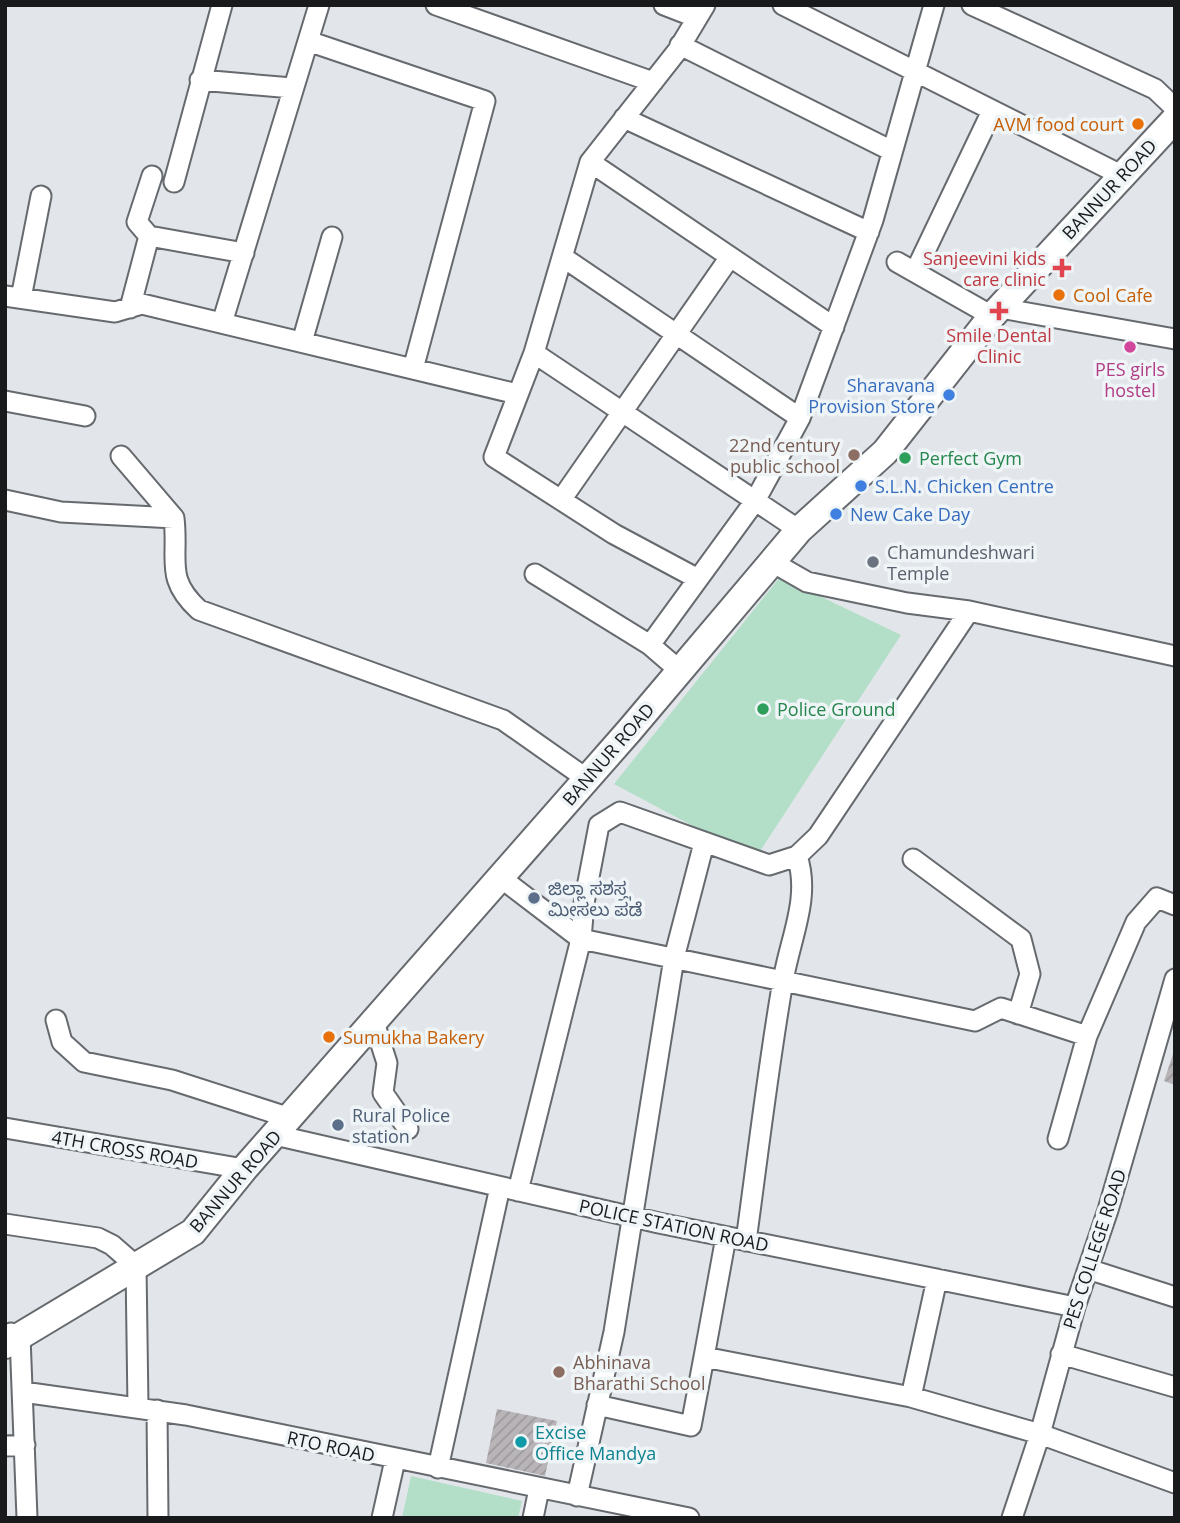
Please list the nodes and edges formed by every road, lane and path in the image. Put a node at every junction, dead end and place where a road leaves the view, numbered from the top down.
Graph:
1 (222, 5) edge
2 (319, 5) edge
3 (436, 5) edge
4 (664, 5) edge
5 (783, 5) edge
6 (934, 5) edge
7 (972, 5) edge
8 (700, 11) edge
9 (308, 41) junction
10 (680, 46) junction
11 (916, 73) junction
12 (200, 80) junction
13 (653, 82) junction
14 (292, 88) junction
15 (1175, 108) edge
16 (992, 111) junction
17 (624, 118) junction
18 (1175, 119) edge
19 (890, 150) junction
20 (590, 162) junction
21 (1121, 175) junction
22 (152, 176) dead end
23 (174, 182) dead end
24 (41, 196) dead end
25 (869, 232) junction
26 (149, 236) junction
27 (332, 237) dead end
28 (244, 253) junction
29 (730, 257) junction
30 (564, 258) junction
31 (897, 262) dead end
32 (915, 272) junction
33 (13, 297) edge
34 (130, 308) junction
35 (996, 312) junction
36 (222, 323) junction
37 (834, 327) junction
38 (676, 334) junction
39 (1175, 339) edge
40 (302, 342) junction
41 (534, 353) junction
42 (413, 369) junction
43 (517, 394) junction
44 (5, 401) edge
45 (622, 414) junction
46 (86, 416) dead end
47 (800, 418) junction
48 (121, 456) dead end
49 (5, 500) edge
50 (561, 500) junction
51 (755, 501) junction
52 (174, 518) junction
53 (799, 530) junction
54 (772, 562) junction
55 (535, 574) dead end
56 (698, 579) junction
57 (970, 611) junction
58 (650, 645) junction
59 (1175, 656) edge
60 (680, 670) junction
61 (587, 779) junction
62 (704, 843) junction
63 (797, 856) junction
64 (913, 859) dead end
65 (501, 878) junction
66 (1175, 905) edge
67 (581, 939) junction
68 (674, 958) junction
69 (783, 979) junction
70 (1175, 979) edge
71 (1018, 1014) junction
72 (56, 1020) dead end
73 (374, 1022) junction
74 (1087, 1036) junction
75 (283, 1127) junction
76 (5, 1128) edge
77 (408, 1129) dead end
78 (1058, 1139) dead end
79 (244, 1170) junction
80 (509, 1189) junction
81 (631, 1216) junction
82 (5, 1224) edge
83 (726, 1237) junction
84 (746, 1241) junction
85 (136, 1266) junction
86 (1088, 1269) junction
87 (937, 1279) junction
88 (1175, 1297) edge
89 (1075, 1307) junction
90 (10, 1337) edge
91 (1061, 1354) junction
92 (704, 1357) junction
93 (1175, 1387) edge
94 (23, 1392) junction
95 (911, 1397) junction
96 (597, 1405) junction
97 (148, 1408) junction
98 (1040, 1434) junction
99 (25, 1445) junction
100 (5, 1446) edge
101 (395, 1460) junction
102 (438, 1468) junction
103 (1175, 1483) edge
104 (539, 1489) junction
105 (577, 1496) junction
106 (27, 1518) edge
107 (158, 1518) edge
108 (382, 1518) edge
109 (533, 1518) edge
110 (690, 1518) edge
111 (1012, 1518) edge

1 - 12 street
2 - 9 street
3 - 13 street
4 - 8 street
5 - 11 street
6 - 11 street
7 - 15 street
8 - 10 street
9 - 14 street
9 - 42 street
10 - 13 street
10 - 19 street
11 - 16 street
11 - 19 street
12 - 14 street
12 - 23 street
13 - 17 street
14 - 28 street
16 - 21 street
16 - 32 street
17 - 20 street
17 - 25 street
18 - 21 main road, BANNUR ROAD
19 - 25 street
20 - 29 street
20 - 30 street
21 - 35 main road, BANNUR ROAD
22 - 26 street
24 - 33 street
25 - 37 street
26 - 28 street
26 - 34 street
27 - 40 street
28 - 36 street
29 - 37 street
29 - 38 street
30 - 38 street
30 - 41 street
31 - 32 street
32 - 35 street
33 - 34 street
34 - 36 street
35 - 39 street
35 - 53 main road, BANNUR ROAD
36 - 40 street
37 - 47 street
38 - 45 street
38 - 47 street
40 - 42 street
41 - 43 street
41 - 45 street
42 - 43 street
43 - 50 street
44 - 46 street
45 - 50 street
45 - 51 street
47 - 51 street
48 - 52 street
49 - 52 street
50 - 56 street
51 - 53 street
51 - 56 street
52 - 61 street
53 - 54 main road, BANNUR ROAD
54 - 57 street
54 - 60 main road, BANNUR ROAD
55 - 58 street
56 - 58 street
57 - 59 street
57 - 63 street
58 - 60 street
60 - 61 main road, BANNUR ROAD
61 - 65 main road, BANNUR ROAD
62 - 63 street
62 - 67 street
62 - 68 street
63 - 69 street
64 - 71 street
65 - 67 street
65 - 73 main road, BANNUR ROAD
66 - 74 street
67 - 68 street
67 - 80 street
68 - 69 street
68 - 81 street
69 - 71 street
69 - 84 street
70 - 86 street, PES COLLEGE ROAD
71 - 74 street
72 - 75 street, POLICE STATION ROAD
73 - 75 main road, BANNUR ROAD
73 - 77 street
74 - 78 street
75 - 79 main road, BANNUR ROAD
75 - 80 street, POLICE STATION ROAD
76 - 79 street, 4TH CROSS ROAD
79 - 85 main road, BANNUR ROAD
80 - 81 street, POLICE STATION ROAD
80 - 102 street
81 - 83 street, POLICE STATION ROAD
81 - 96 street
82 - 85 street
83 - 84 street, POLICE STATION ROAD
83 - 92 street
84 - 87 street, POLICE STATION ROAD
85 - 90 main road, BANNUR ROAD
85 - 97 street
86 - 88 street
86 - 89 street, PES COLLEGE ROAD
87 - 89 street, POLICE STATION ROAD
87 - 95 street
89 - 91 street, PES COLLEGE ROAD
90 - 94 street
91 - 93 street
91 - 98 street, PES COLLEGE ROAD
92 - 95 street
92 - 96 street
94 - 97 street, RTO ROAD
94 - 99 street
95 - 98 street
96 - 105 street
97 - 101 street, RTO ROAD
97 - 107 street
98 - 103 street
98 - 111 street, PES COLLEGE ROAD
99 - 100 street
99 - 106 street
101 - 102 street, RTO ROAD
101 - 108 street
102 - 104 street, RTO ROAD
104 - 105 street, RTO ROAD
104 - 109 street
105 - 110 street, RTO ROAD

